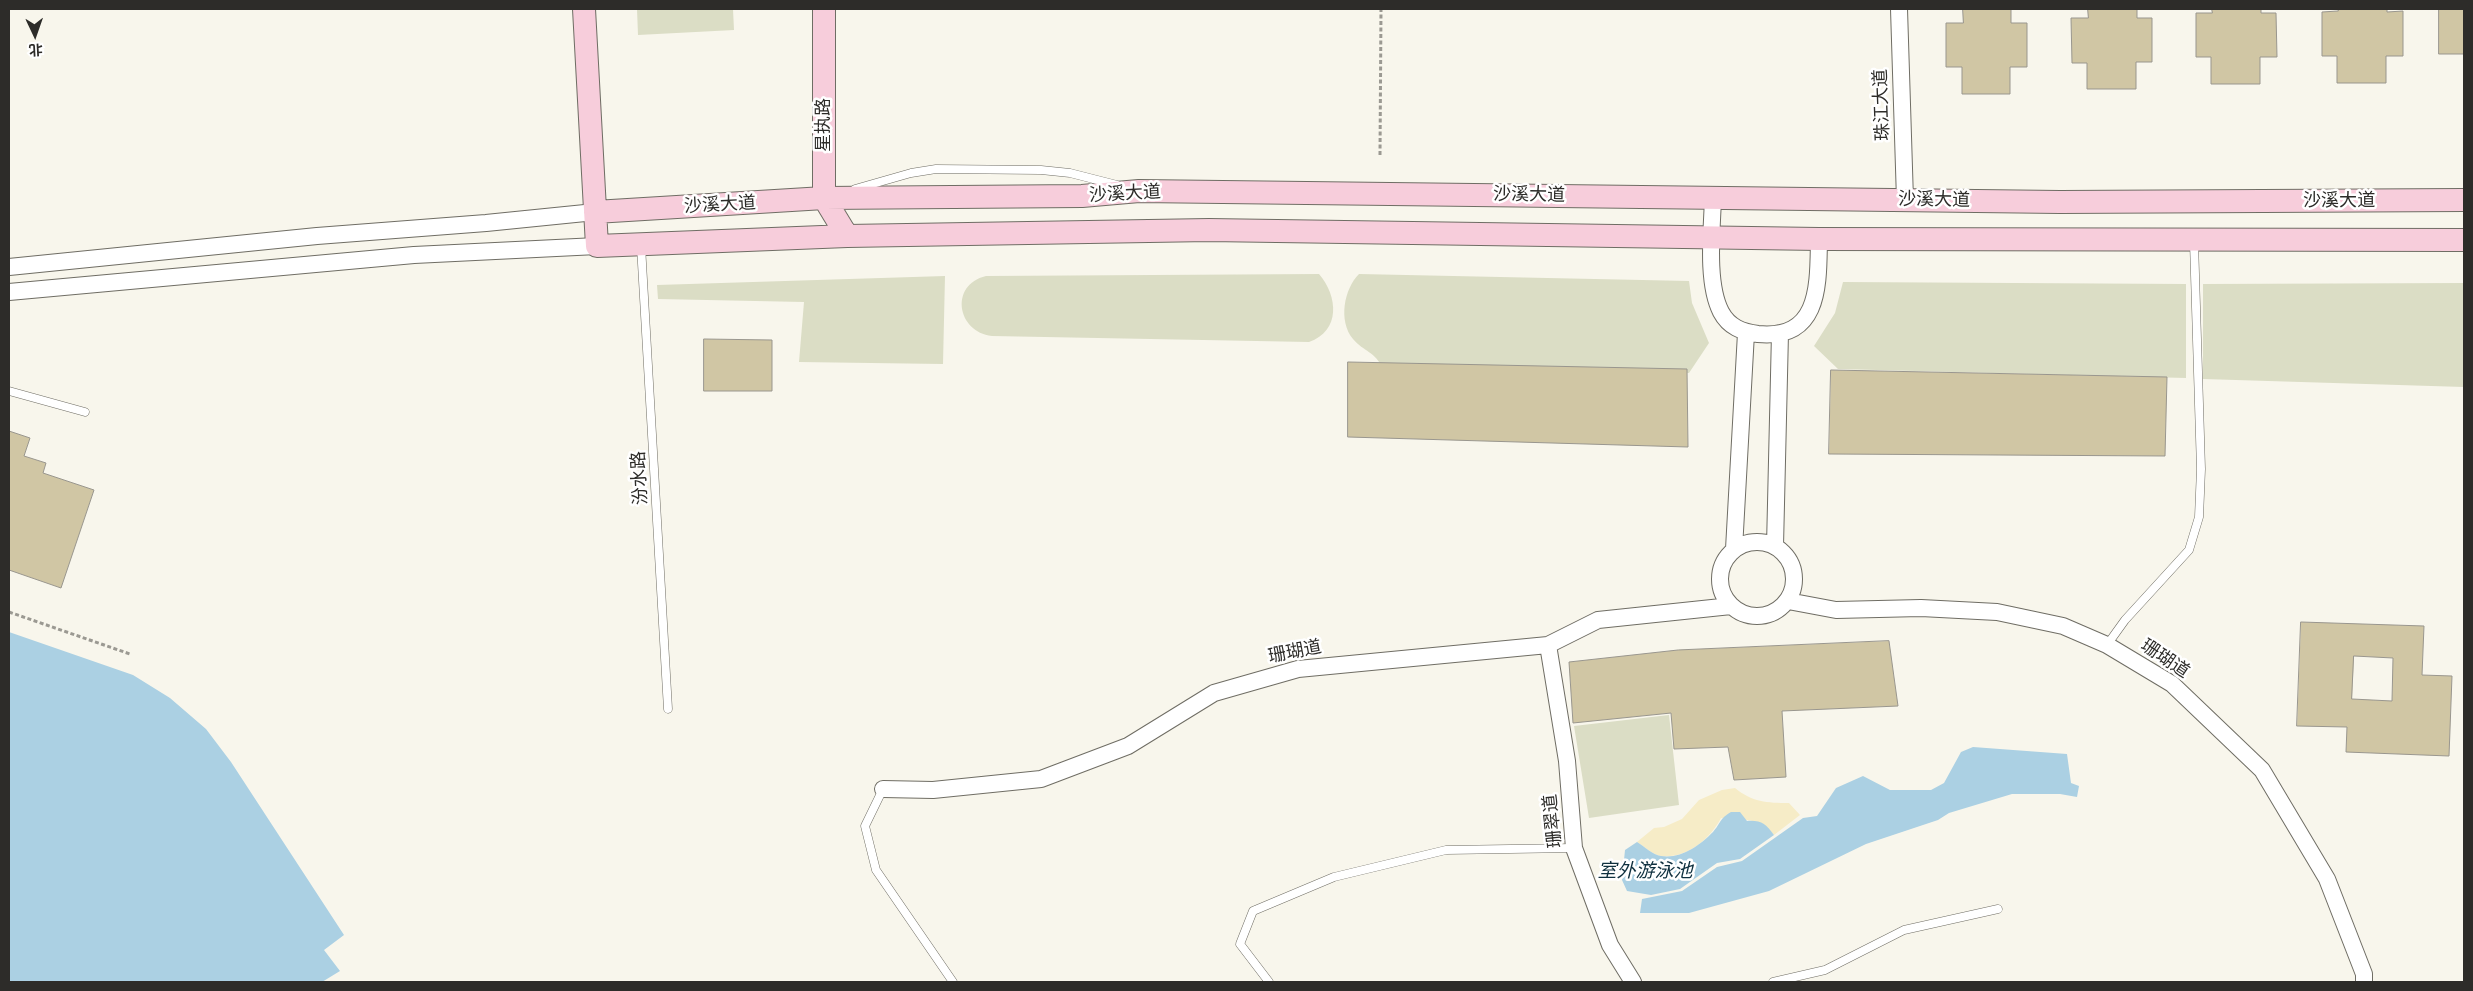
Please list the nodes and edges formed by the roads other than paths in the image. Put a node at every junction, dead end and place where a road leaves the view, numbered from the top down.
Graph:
1 (584, 9) edge
2 (824, 9) edge
3 (1899, 9) edge
4 (1138, 191) junction
5 (824, 198) junction
6 (1713, 198) junction
7 (1905, 200) junction
8 (2464, 200) edge
9 (595, 212) junction
10 (846, 236) junction
11 (1712, 237) junction
12 (1819, 238) junction
13 (2194, 240) junction
14 (2464, 240) edge
15 (641, 244) junction
16 (597, 246) junction
17 (9, 267) edge
18 (9, 292) edge
19 (1746, 332) junction
20 (1780, 333) junction
21 (9, 391) edge
22 (85, 412) dead end
23 (1775, 546) junction
24 (1734, 549) junction
25 (1788, 601) junction
26 (1731, 606) junction
27 (1548, 645) junction
28 (2107, 645) junction
29 (668, 710) dead end
30 (883, 789) joint
31 (1574, 848) junction
32 (1998, 909) dead end
33 (953, 982) edge
34 (1270, 982) edge
35 (1632, 982) edge
36 (1773, 982) edge
37 (2364, 982) edge

1 - 9 main road
2 - 5 main road, 星执路
3 - 7 street, 珠江大道
4 - 5 main road, 沙溪大道
4 - 5 lane
4 - 6 main road, 沙溪大道
5 - 9 main road, 沙溪大道
5 - 10 main road
6 - 7 main road, 沙溪大道
6 - 11 street
7 - 8 main road, 沙溪大道
9 - 16 main road
9 - 17 street
10 - 11 main road, 沙溪大道
10 - 15 main road, 沙溪大道
11 - 12 main road, 沙溪大道
11 - 19 street
12 - 13 main road, 沙溪大道
12 - 20 street
13 - 14 main road, 沙溪大道
13 - 28 lane
15 - 16 main road, 沙溪大道
15 - 29 lane, 汾水路
16 - 18 street
19 - 20 street
19 - 24 street
20 - 23 street
21 - 22 lane
23 - 24 street
23 - 25 street
24 - 26 street
25 - 26 street
25 - 28 street, 珊瑚道
26 - 27 street, 珊瑚道
27 - 30 street, 珊瑚道
27 - 31 street, 珊翠道
28 - 37 street, 珊瑚道
30 - 33 lane
31 - 34 lane
31 - 35 street, 珊翠道
32 - 36 lane

